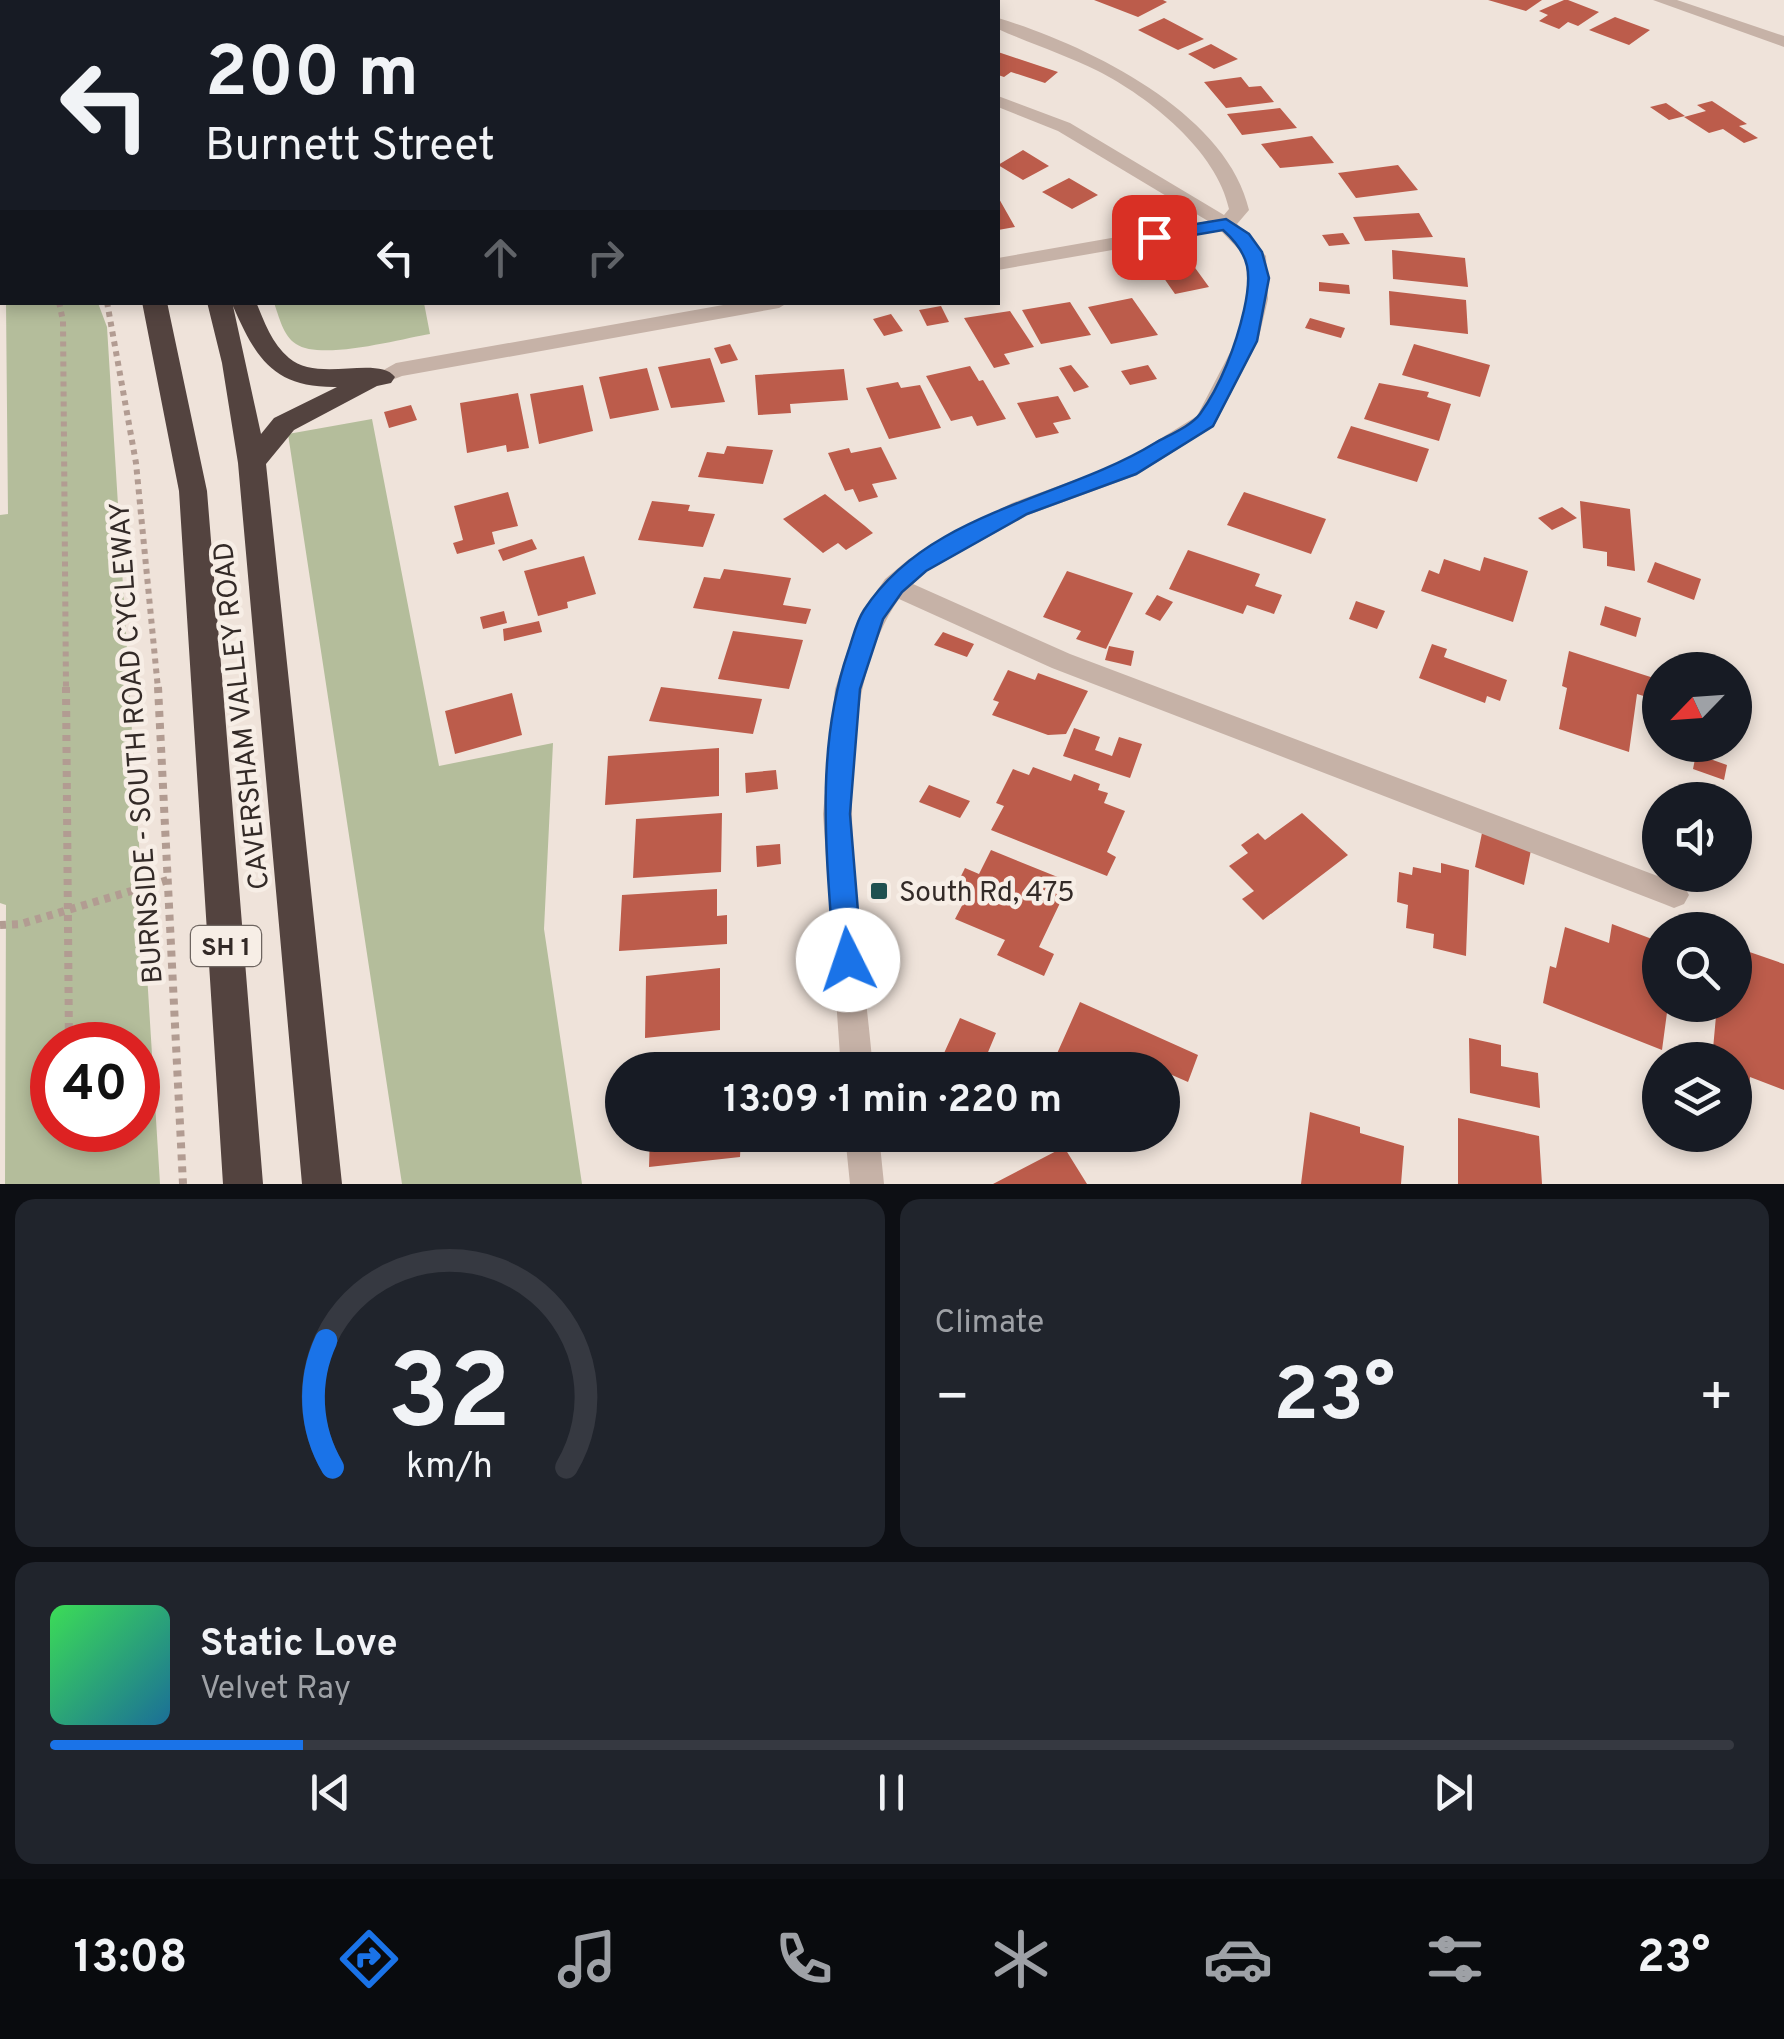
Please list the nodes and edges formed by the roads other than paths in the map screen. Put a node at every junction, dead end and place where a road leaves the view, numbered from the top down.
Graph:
1 (1661, 0) edge
2 (1000, 24) edge
3 (1784, 42) edge
4 (1000, 102) edge
5 (1226, 224) junction
6 (1000, 264) edge
7 (155, 305) edge
8 (220, 305) edge
9 (244, 305) edge
10 (763, 305) edge
11 (382, 377) junction
12 (252, 463) junction
13 (894, 586) junction
14 (1674, 895) dead end
15 (856, 1052) edge
16 (864, 1152) edge
17 (243, 1184) edge
18 (322, 1184) edge
19 (867, 1184) edge

1 - 3 street
2 - 5 street
4 - 5 street
5 - 6 street
5 - 13 street
7 - 17 highway, CAVERSHAM VALLEY ROAD / SH 1
8 - 12 highway, CAVERSHAM VALLEY ROAD / SH 1
9 - 11 highway
10 - 11 street
11 - 12 highway
12 - 18 highway, CAVERSHAM VALLEY ROAD / SH 1
13 - 14 street
13 - 15 street
16 - 19 street

